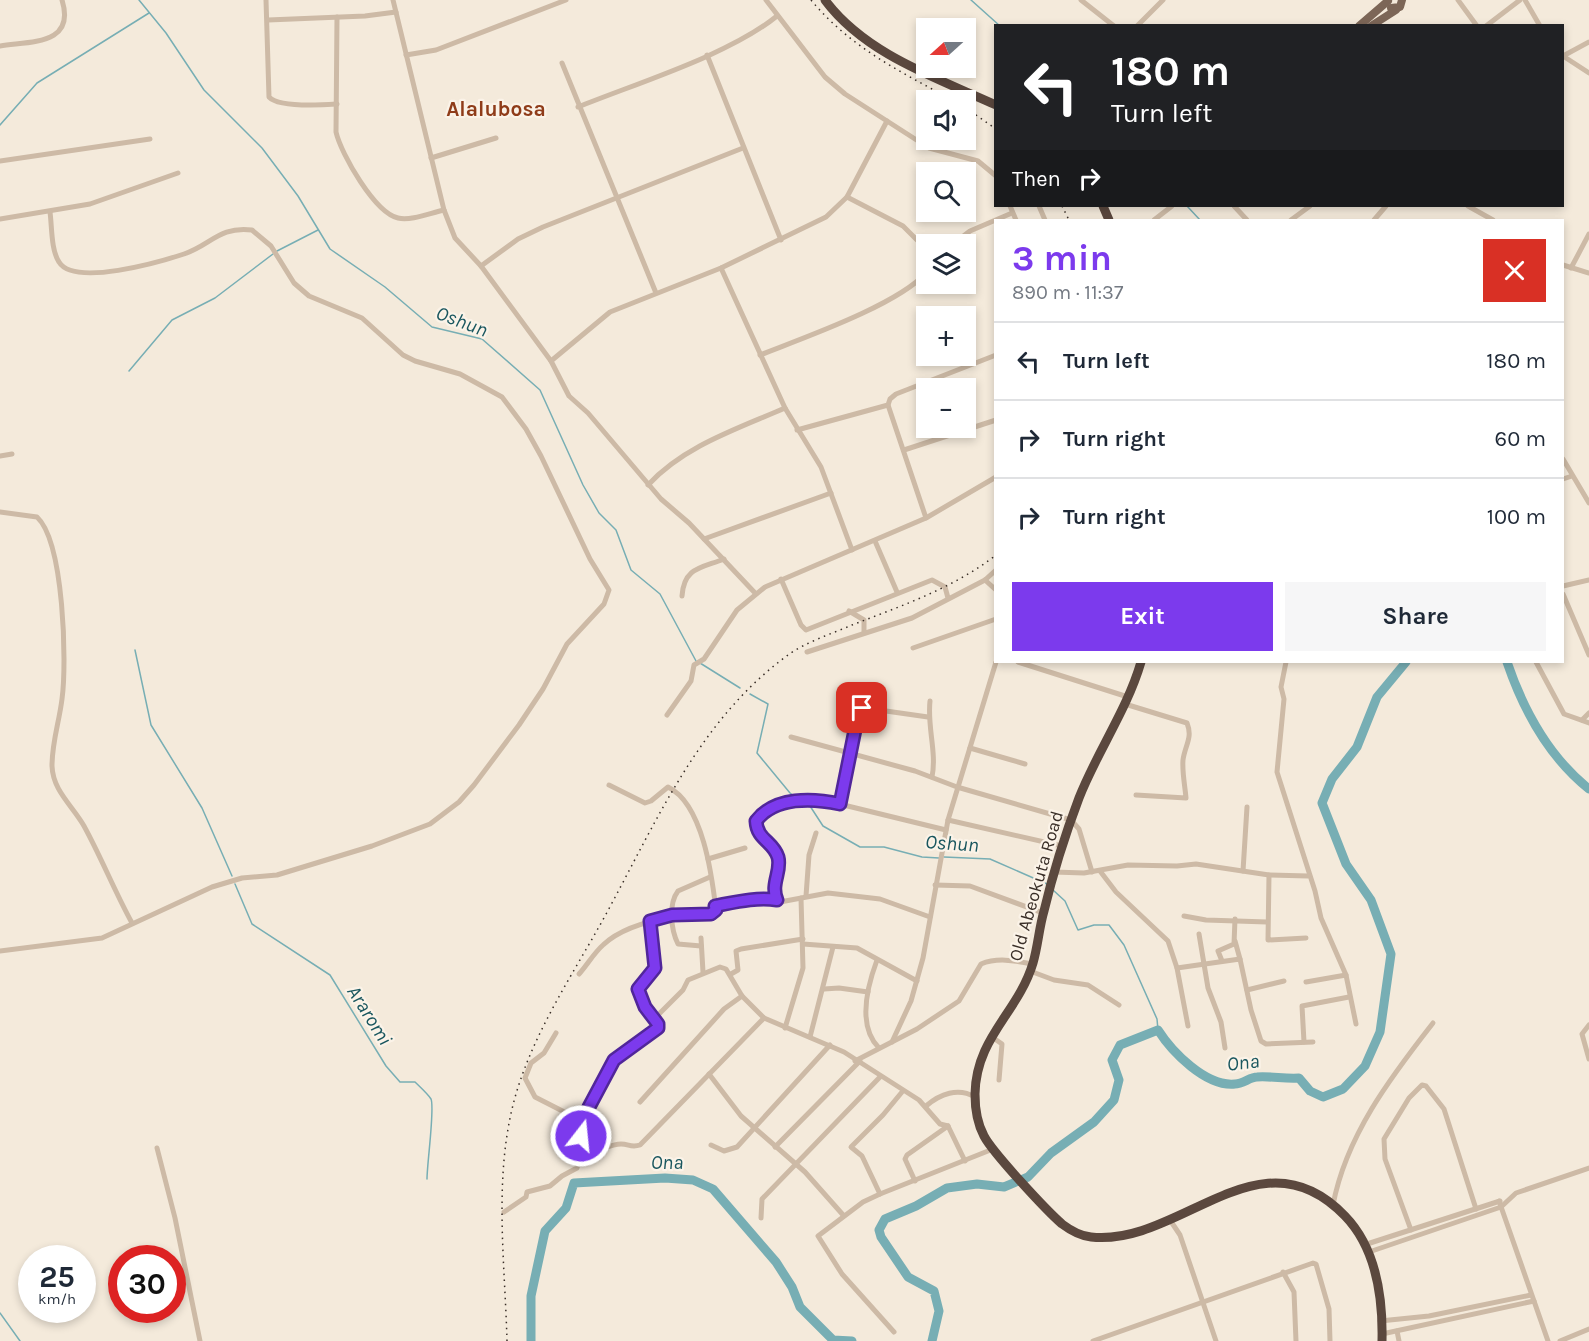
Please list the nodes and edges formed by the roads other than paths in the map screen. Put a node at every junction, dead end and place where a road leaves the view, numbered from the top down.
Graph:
1 (62, 0) edge
2 (267, 0) edge
3 (393, 0) edge
4 (566, 0) edge
5 (766, 0) edge
6 (825, 0) edge
7 (1081, 0) edge
8 (1163, 0) edge
9 (1388, 0) edge
10 (1458, 0) edge
11 (1520, 0) edge
12 (1525, 0) edge
13 (1402, 3) edge
14 (396, 12) junction
15 (777, 16) junction
16 (337, 17) junction
17 (267, 20) junction
18 (1111, 24) edge
19 (1139, 24) edge
20 (1361, 24) edge
21 (1374, 24) edge
22 (1476, 24) edge
23 (1489, 24) edge
24 (1539, 24) edge
25 (1589, 42) edge
26 (0, 46) edge
27 (707, 54) junction
28 (406, 55) junction
29 (1564, 55) edge
30 (1564, 57) edge
31 (562, 63) dead end
32 (1589, 73) edge
33 (336, 104) junction
34 (994, 104) edge
35 (578, 107) junction
36 (887, 122) junction
37 (496, 138) dead end
38 (150, 139) dead end
39 (743, 148) junction
40 (431, 158) junction
41 (0, 161) edge
42 (178, 173) dead end
43 (994, 174) edge
44 (847, 197) junction
45 (616, 198) junction
46 (1010, 207) edge
47 (1171, 207) edge
48 (1235, 207) edge
49 (1309, 207) edge
50 (1385, 207) edge
51 (1470, 207) edge
52 (444, 210) junction
53 (50, 212) junction
54 (1012, 213) junction
55 (0, 219) edge
56 (998, 219) edge
57 (1015, 219) edge
58 (1155, 219) edge
59 (1246, 219) edge
60 (1292, 219) edge
61 (1375, 219) edge
62 (1491, 219) edge
63 (994, 221) edge
64 (966, 234) edge
65 (1589, 234) edge
66 (916, 239) edge
67 (781, 240) junction
68 (481, 266) junction
69 (1564, 266) edge
70 (721, 268) junction
71 (1571, 268) junction
72 (1589, 273) edge
73 (916, 282) edge
74 (656, 294) junction
75 (760, 355) junction
76 (994, 356) edge
77 (550, 361) junction
78 (888, 405) junction
79 (785, 408) junction
80 (994, 421) edge
81 (797, 430) junction
82 (904, 450) junction
83 (12, 454) dead end
84 (0, 456) edge
85 (1564, 461) edge
86 (1572, 476) junction
87 (994, 478) edge
88 (1564, 479) edge
89 (648, 485) junction
90 (831, 493) junction
91 (1589, 503) edge
92 (0, 512) edge
93 (926, 518) junction
94 (704, 539) junction
95 (874, 541) junction
96 (852, 550) junction
97 (724, 559) junction
98 (994, 572) edge
99 (781, 579) junction
100 (985, 579) junction
101 (1589, 580) edge
102 (1564, 586) edge
103 (994, 588) edge
104 (897, 592) junction
105 (756, 594) junction
106 (682, 596) dead end
107 (1564, 596) edge
108 (948, 598) junction
109 (849, 611) junction
110 (994, 620) edge
111 (864, 632) junction
112 (913, 648) dead end
113 (807, 652) dead end
114 (1589, 654) edge
115 (996, 663) edge
116 (1021, 663) edge
117 (1140, 663) edge
118 (1286, 663) edge
119 (1537, 663) edge
120 (930, 701) dead end
121 (1126, 701) junction
122 (1589, 712) edge
123 (667, 715) dead end
124 (928, 717) junction
125 (1582, 720) junction
126 (1589, 723) edge
127 (791, 737) dead end
128 (970, 748) junction
129 (849, 754) junction
130 (1025, 764) dead end
131 (932, 777) junction
132 (609, 785) dead end
133 (957, 787) junction
134 (1136, 795) dead end
135 (840, 804) junction
136 (1247, 807) dead end
137 (948, 820) junction
138 (1071, 820) junction
139 (946, 830) junction
140 (816, 833) dead end
141 (1062, 846) junction
142 (746, 848) dead end
143 (708, 858) junction
144 (1100, 871) junction
145 (1243, 871) junction
146 (1054, 872) junction
147 (1092, 872) junction
148 (1269, 875) junction
149 (1308, 876) junction
150 (710, 877) junction
151 (935, 885) junction
152 (803, 897) junction
153 (777, 900) junction
154 (715, 906) junction
155 (1043, 913) junction
156 (672, 916) junction
157 (1184, 916) dead end
158 (930, 917) junction
159 (1235, 919) junction
160 (650, 921) junction
161 (1267, 922) junction
162 (132, 923) junction
163 (1199, 934) dead end
164 (701, 938) dead end
165 (1306, 938) dead end
166 (1234, 941) junction
167 (803, 942) junction
168 (701, 946) junction
169 (833, 946) junction
170 (0, 951) edge
171 (1240, 959) junction
172 (877, 960) junction
173 (1222, 961) junction
174 (1203, 963) junction
175 (1031, 968) junction
176 (1177, 968) junction
177 (703, 972) junction
178 (579, 974) dead end
179 (731, 974) junction
180 (1346, 975) junction
181 (917, 981) junction
182 (1284, 981) dead end
183 (1306, 982) dead end
184 (824, 989) junction
185 (1247, 990) junction
186 (868, 992) junction
187 (742, 996) junction
188 (1349, 997) junction
189 (1119, 1005) dead end
190 (764, 1018) junction
191 (656, 1021) junction
192 (1433, 1023) dead end
193 (1356, 1024) dead end
194 (1589, 1024) edge
195 (1188, 1026) dead end
196 (786, 1028) junction
197 (556, 1033) dead end
198 (991, 1036) junction
199 (810, 1037) junction
200 (892, 1042) junction
201 (1304, 1042) junction
202 (1313, 1042) dead end
203 (830, 1045) junction
204 (879, 1048) junction
205 (1226, 1048) dead end
206 (1589, 1059) edge
207 (857, 1062) junction
208 (709, 1074) junction
209 (880, 1077) junction
210 (999, 1080) dead end
211 (902, 1092) junction
212 (975, 1097) junction
213 (640, 1102) dead end
214 (926, 1106) junction
215 (584, 1122) junction
216 (948, 1126) junction
217 (754, 1128) junction
218 (711, 1145) dead end
219 (157, 1148) dead end
220 (775, 1148) junction
221 (997, 1152) junction
222 (578, 1154) junction
223 (965, 1161) junction
224 (794, 1164) junction
225 (1589, 1168) edge
226 (915, 1181) junction
227 (880, 1194) junction
228 (1501, 1203) junction
229 (1333, 1205) junction
230 (1476, 1209) junction
231 (504, 1212) dead end
232 (844, 1216) junction
233 (761, 1218) dead end
234 (1170, 1220) junction
235 (1411, 1230) junction
236 (1368, 1248) junction
237 (1283, 1272) junction
238 (1533, 1298) junction
239 (1202, 1302) junction
240 (1421, 1317) junction
241 (1409, 1318) junction
242 (1380, 1321) junction
243 (1422, 1326) junction
244 (1409, 1329) junction
245 (1589, 1329) edge
246 (1397, 1331) junction
247 (894, 1332) dead end
248 (1382, 1338) edge
249 (200, 1341) edge
250 (1093, 1341) edge
251 (1216, 1341) edge
252 (1296, 1341) edge
253 (1330, 1341) edge
254 (1399, 1341) edge
255 (1548, 1341) edge
256 (1560, 1341) edge

1 - 26 street
2 - 17 street
3 - 14 street
4 - 28 street
5 - 15 street
6 - 34 highway
7 - 18 street
8 - 19 street
9 - 13 main road
9 - 20 main road
10 - 22 street
11 - 23 street
12 - 24 street
13 - 21 main road
14 - 16 street
14 - 28 street
15 - 27 street
15 - 36 street
16 - 17 street
16 - 33 street
17 - 33 street
25 - 29 street
27 - 35 street
27 - 39 street
28 - 40 street
30 - 32 street
31 - 35 street
33 - 52 street
35 - 45 street
36 - 43 street
36 - 44 street
37 - 40 street
38 - 41 street
39 - 45 street
39 - 67 street
40 - 52 street
42 - 53 street
44 - 66 street
44 - 67 street
45 - 68 street
45 - 74 street
46 - 54 street
47 - 58 street
48 - 59 street
49 - 60 street
50 - 61 street
51 - 62 street
52 - 68 street
53 - 55 street
53 - 162 street
54 - 56 street
54 - 57 street
63 - 64 street
65 - 71 street
67 - 70 street
68 - 77 street
69 - 71 street
70 - 74 street
70 - 75 street
71 - 72 street
73 - 75 street
74 - 77 street
75 - 79 street
76 - 78 street
77 - 89 street
78 - 81 street
78 - 82 street
79 - 81 street
79 - 89 street
80 - 82 street
81 - 90 street
82 - 93 street
83 - 84 street
85 - 86 street
86 - 88 street
86 - 91 street
87 - 93 street
89 - 94 street
90 - 94 street
90 - 96 street
92 - 162 street
93 - 95 street
94 - 97 street
95 - 96 street
95 - 104 street
96 - 99 street
97 - 105 street
97 - 106 street
98 - 100 street
99 - 105 street
99 - 109 street
100 - 103 street
100 - 108 street
101 - 102 street
104 - 108 street
104 - 109 street
105 - 123 street
107 - 114 street
108 - 111 street
109 - 111 street
110 - 112 street
111 - 113 street
115 - 128 street
116 - 121 street
117 - 121 highway, Old Abeokuta Road
118 - 149 street
119 - 125 street
120 - 124 street
121 - 134 street
121 - 138 highway, Old Abeokuta Road
122 - 125 street
124 - 129 street
124 - 131 street
125 - 126 street
127 - 129 street
128 - 130 street
128 - 133 street
129 - 131 street
129 - 135 street
131 - 133 street
132 - 143 street
133 - 137 street
133 - 138 street
135 - 139 street
135 - 153 street
136 - 145 street
137 - 139 street
137 - 141 street
138 - 141 highway, Old Abeokuta Road
138 - 147 street
139 - 151 street
140 - 152 street
141 - 146 highway, Old Abeokuta Road
142 - 143 street
143 - 150 street
144 - 145 street
144 - 147 street
144 - 176 street
145 - 148 street
146 - 147 street
146 - 155 highway, Old Abeokuta Road
148 - 149 street
148 - 161 street
149 - 180 street
150 - 154 street
150 - 156 street
151 - 155 street
151 - 158 street
152 - 153 street
152 - 158 street
152 - 167 street
153 - 154 street
154 - 156 street
155 - 175 highway, Old Abeokuta Road
156 - 160 street
156 - 168 street
157 - 159 street
158 - 181 street
159 - 161 street
159 - 166 street
160 - 178 street
160 - 191 street
161 - 165 street
162 - 170 street
163 - 174 street
164 - 168 street
166 - 171 street
166 - 173 street
167 - 169 street
167 - 179 street
167 - 196 street
168 - 177 street
169 - 172 street
169 - 184 street
171 - 173 street
171 - 185 street
172 - 181 street
172 - 186 street
173 - 174 street
174 - 176 street
174 - 205 street
175 - 189 street
175 - 198 highway, Old Abeokuta Road
175 - 200 street
176 - 195 street
177 - 179 street
177 - 191 street
179 - 187 street
180 - 183 street
180 - 188 street
181 - 200 street
182 - 185 street
184 - 186 street
184 - 199 street
185 - 201 street
186 - 204 street
187 - 190 street
187 - 213 street
188 - 193 street
188 - 201 street
190 - 196 street
190 - 208 street
191 - 215 street
192 - 229 street
194 - 206 street
196 - 199 street
197 - 215 street
198 - 210 street
198 - 212 highway, Old Abeokuta Road
199 - 203 street
200 - 204 street
201 - 202 street
203 - 207 street
203 - 217 street
204 - 207 street
207 - 209 street
207 - 220 street
208 - 217 street
208 - 222 street
209 - 211 street
209 - 224 street
211 - 214 street
211 - 227 street
212 - 214 street
212 - 221 highway, Old Abeokuta Road
214 - 216 street
215 - 222 street
216 - 223 street
216 - 226 street
217 - 218 street
217 - 220 street
219 - 249 street
220 - 224 street
221 - 223 street
221 - 234 highway, Old Abeokuta Road
222 - 231 street
223 - 226 street
224 - 232 street
224 - 233 street
225 - 228 street
226 - 227 street
227 - 232 street
228 - 230 street
228 - 236 street
228 - 238 street
229 - 234 highway, Old Abeokuta Road
229 - 236 highway, Old Abeokuta Road
230 - 235 street
230 - 235 street
232 - 247 street
234 - 239 street
235 - 236 street
236 - 242 highway, Old Abeokuta Road
237 - 239 street
237 - 252 street
237 - 253 street
238 - 240 street
238 - 243 street
238 - 255 street
239 - 250 street
239 - 251 street
240 - 241 street
240 - 243 street
241 - 242 street
241 - 244 street
242 - 248 highway, Old Abeokuta Road
243 - 244 street
244 - 246 street
245 - 256 street
246 - 248 street
246 - 254 street

